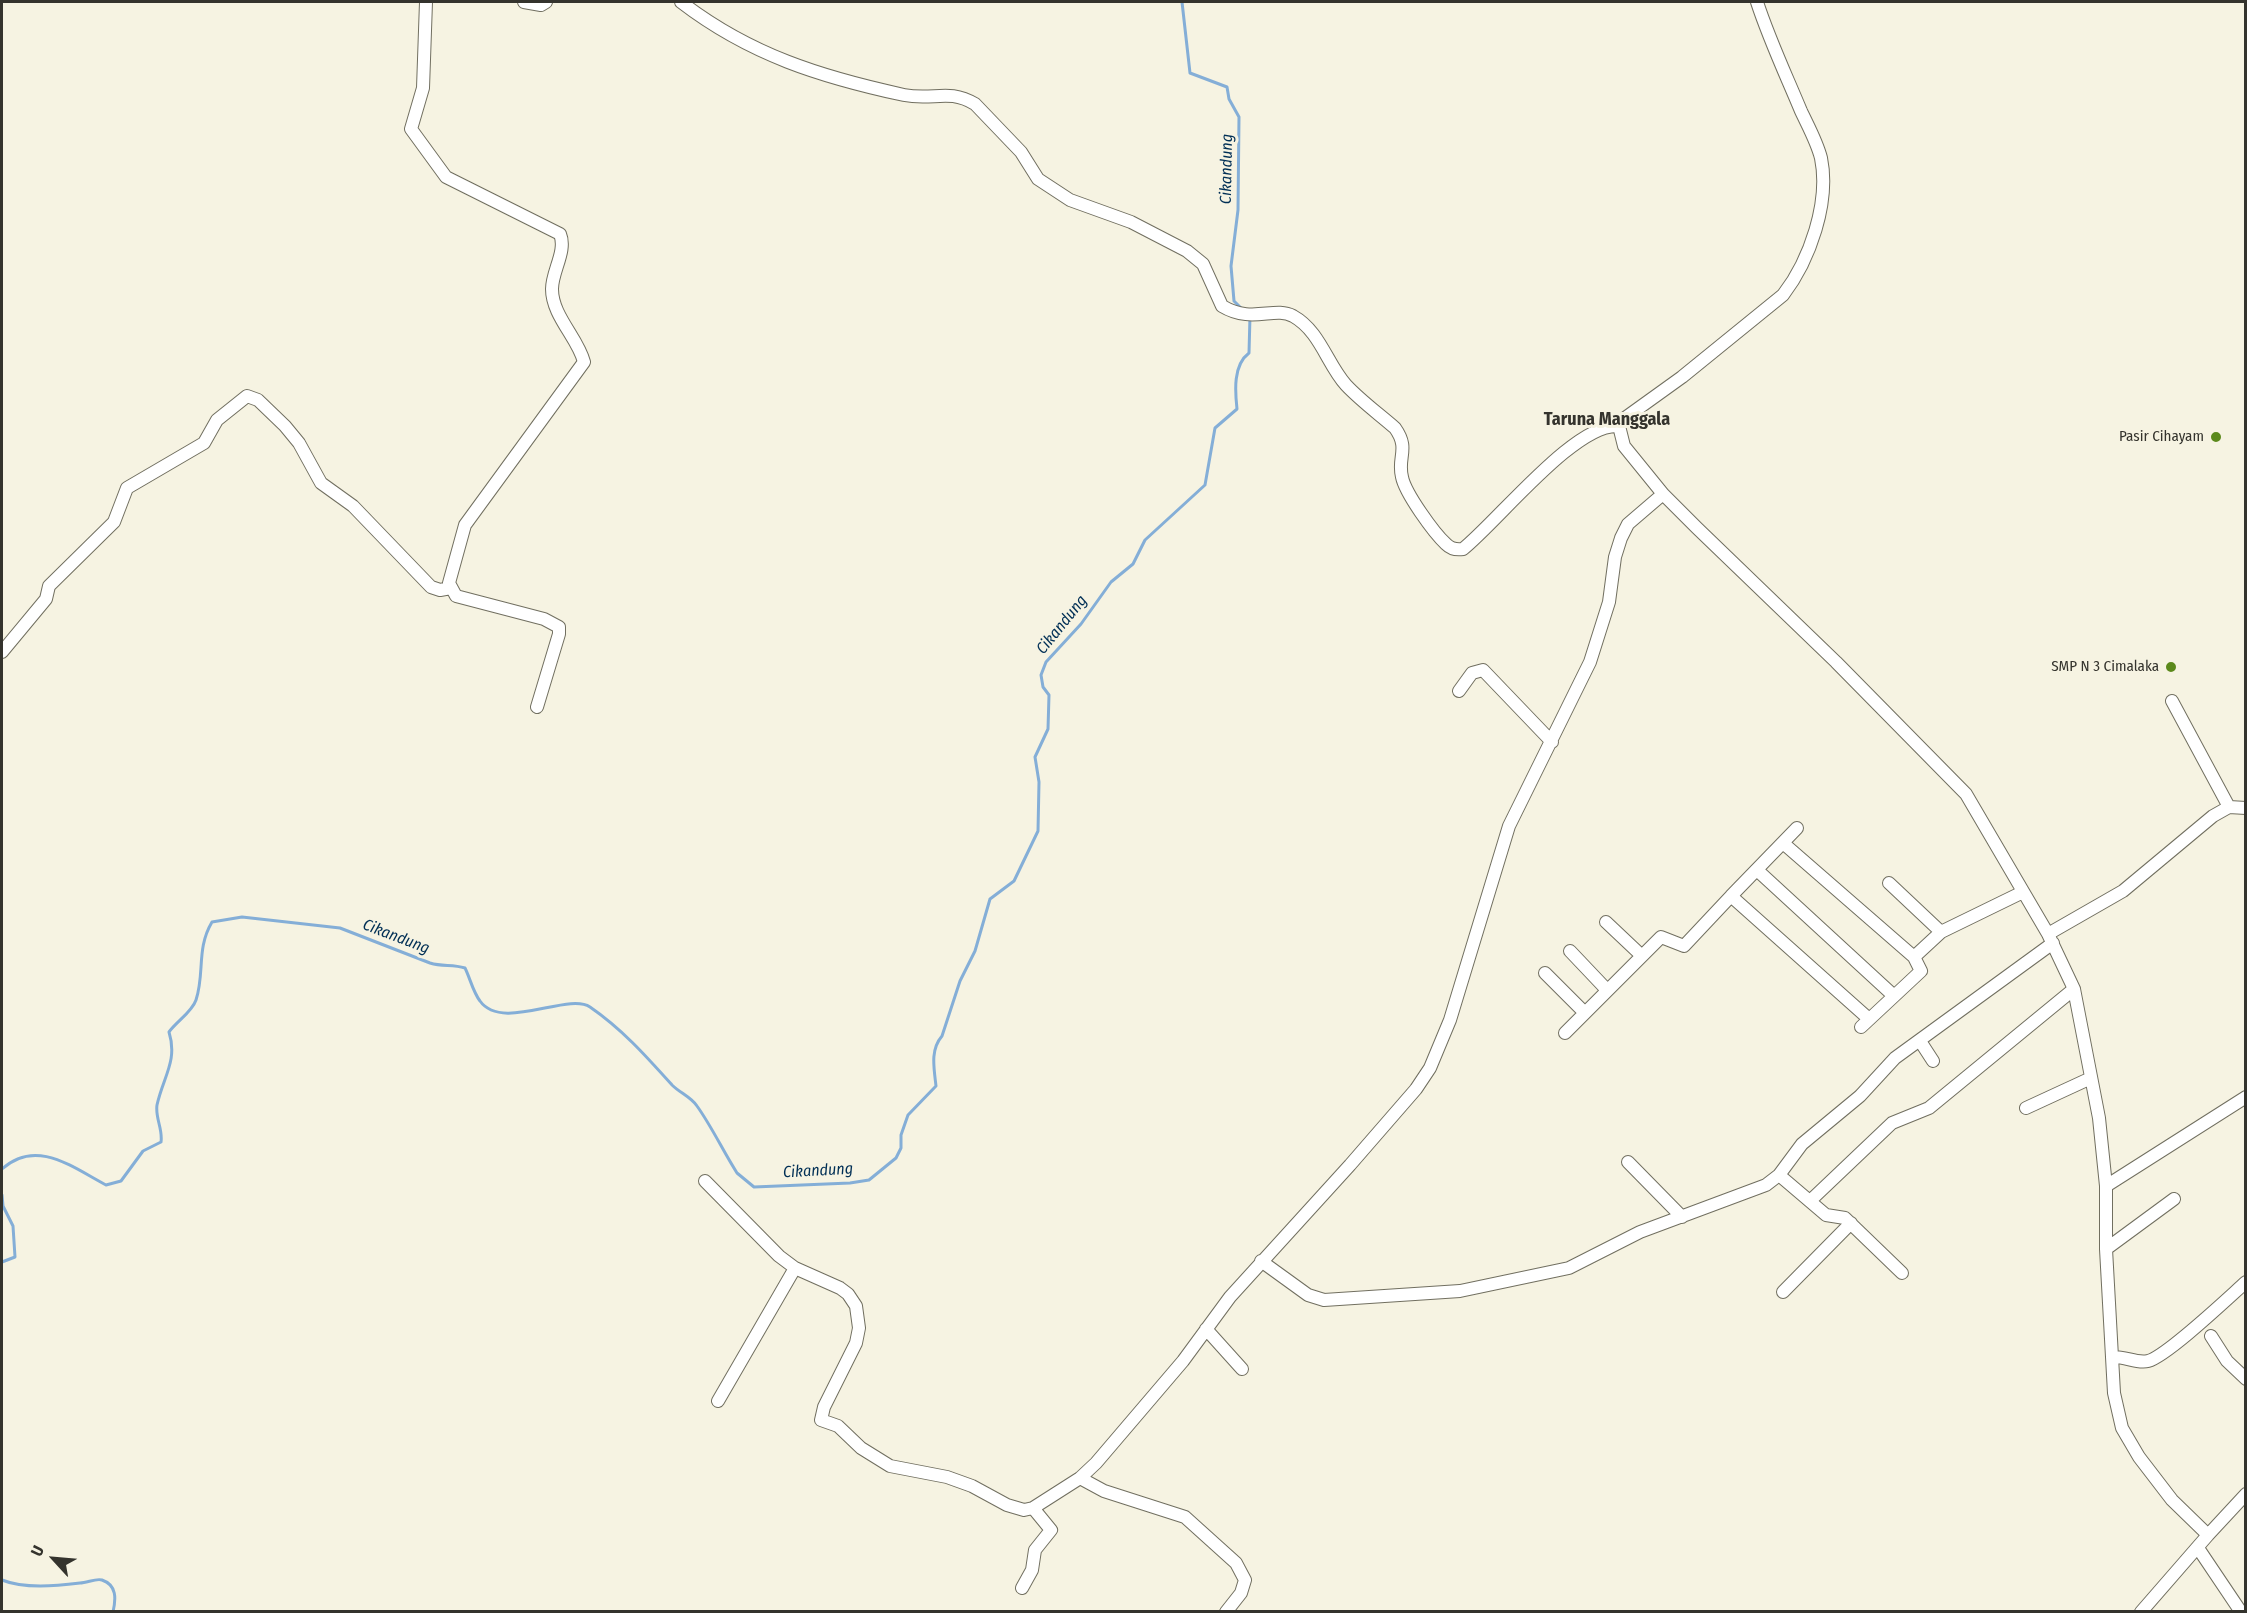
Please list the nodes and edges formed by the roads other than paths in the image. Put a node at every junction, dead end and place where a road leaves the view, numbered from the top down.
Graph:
1 (426, 2) edge
2 (524, 2) edge
3 (546, 2) edge
4 (681, 2) edge
5 (1757, 2) edge
6 (1619, 426) junction
7 (1664, 494) junction
8 (451, 588) junction
9 (2, 652) edge
10 (1459, 691) dead end
11 (2172, 701) dead end
12 (537, 707) dead end
13 (1552, 742) junction
14 (2229, 807) junction
15 (2246, 808) edge
16 (1797, 828) dead end
17 (1783, 843) junction
18 (1757, 870) junction
19 (1889, 883) dead end
20 (2023, 892) junction
21 (1731, 896) junction
22 (1606, 922) dead end
23 (1941, 932) junction
24 (2050, 938) junction
25 (1570, 951) dead end
26 (1641, 957) junction
27 (1914, 957) junction
28 (1545, 973) dead end
29 (2074, 989) junction
30 (1607, 990) junction
31 (1894, 996) junction
32 (1585, 1013) junction
33 (1565, 1033) dead end
34 (1920, 1041) junction
35 (1933, 1061) dead end
36 (2091, 1078) junction
37 (2246, 1096) edge
38 (2026, 1108) dead end
39 (1628, 1162) dead end
40 (1779, 1175) junction
41 (705, 1181) dead end
42 (2106, 1186) junction
43 (2174, 1199) dead end
44 (1811, 1200) junction
45 (1682, 1217) junction
46 (1851, 1223) junction
47 (2106, 1249) junction
48 (1262, 1260) junction
49 (795, 1268) junction
50 (1902, 1273) dead end
51 (2246, 1282) edge
52 (1783, 1292) dead end
53 (1206, 1329) junction
54 (2211, 1336) dead end
55 (2112, 1357) junction
56 (1242, 1369) dead end
57 (2246, 1379) edge
58 (718, 1401) dead end
59 (1080, 1478) junction
60 (2246, 1494) edge
61 (1033, 1508) junction
62 (2208, 1535) junction
63 (2198, 1548) junction
64 (1022, 1588) dead end
65 (1226, 1611) edge
66 (2141, 1611) edge
67 (2241, 1611) edge

1 - 8 street
2 - 3 street
4 - 6 street
5 - 6 street
6 - 7 street
7 - 13 street
7 - 20 street
8 - 9 street
8 - 12 street
10 - 13 street
11 - 14 street
13 - 48 street
14 - 15 street
14 - 24 street
16 - 17 street
17 - 18 street
17 - 27 street
18 - 21 street
18 - 31 street
19 - 23 street
20 - 23 street
20 - 24 street
21 - 26 street
21 - 31 street
22 - 26 street
23 - 27 street
24 - 29 street
24 - 34 street
25 - 30 street
26 - 30 street
27 - 31 street
28 - 32 street
29 - 36 street
29 - 44 street
30 - 32 street
32 - 33 street
34 - 35 street
34 - 40 street
36 - 38 street
36 - 42 street
37 - 42 street
39 - 45 street
40 - 44 street
40 - 45 street
41 - 49 street
42 - 47 street
43 - 47 street
44 - 46 street
45 - 48 street
46 - 50 street
46 - 52 street
47 - 55 street
48 - 53 street
49 - 58 street
49 - 61 street
51 - 55 street
53 - 56 street
53 - 59 street
54 - 57 street
55 - 62 street
59 - 61 street
59 - 65 street
60 - 62 street
61 - 64 street
62 - 63 street
63 - 66 street
63 - 67 street

